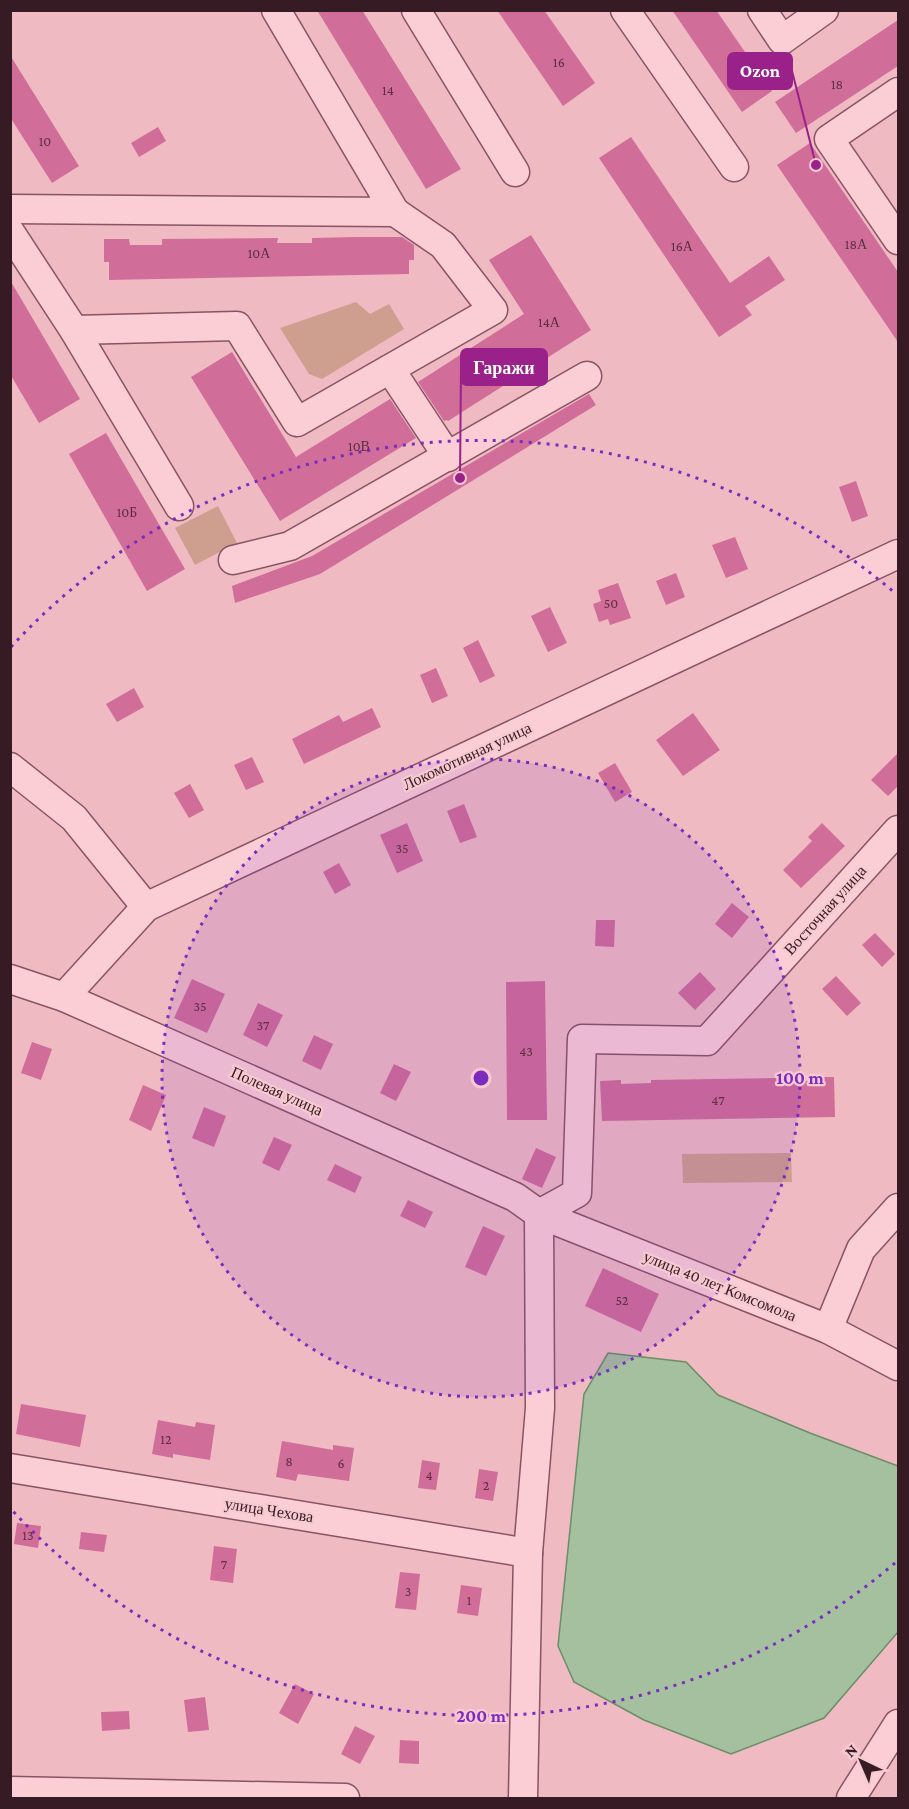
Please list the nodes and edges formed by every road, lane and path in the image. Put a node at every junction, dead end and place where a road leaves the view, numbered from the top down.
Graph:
1 (276, 10) edge
2 (416, 10) edge
3 (625, 10) edge
4 (762, 10) edge
5 (824, 10) edge
6 (898, 93) edge
7 (734, 167) dead end
8 (515, 172) dead end
9 (10, 209) edge
10 (395, 212) junction
11 (10, 232) edge
12 (898, 240) edge
13 (74, 330) junction
14 (390, 369) junction
15 (587, 376) dead end
16 (448, 457) junction
17 (179, 506) dead end
18 (898, 554) edge
19 (233, 560) dead end
20 (10, 767) edge
21 (898, 830) edge
22 (146, 907) junction
23 (10, 979) edge
24 (64, 997) junction
25 (898, 1208) edge
26 (539, 1214) junction
27 (828, 1329) junction
28 (898, 1366) edge
29 (10, 1468) edge
30 (528, 1552) junction
31 (898, 1724) edge
32 (10, 1791) edge
33 (345, 1798) edge
34 (523, 1798) edge
35 (851, 1798) edge

1 - 10 street
2 - 8 street
3 - 7 street
4 - 5 street
6 - 12 street
9 - 10 street
10 - 14 street
11 - 13 street
13 - 14 street
13 - 17 street
14 - 16 street
15 - 16 street
16 - 19 street
18 - 22 street, Локомотивная улица
20 - 22 street
21 - 26 street, Восточная улица
22 - 24 street, Локомотивная улица
23 - 24 street, Полевая улица
24 - 26 street, Полевая улица
25 - 27 street
26 - 27 street, улица 40 лет Комсомола
26 - 30 street
27 - 28 street, улица 40 лет Комсомола
29 - 30 street, улица Чехова
30 - 34 street
31 - 35 street
32 - 33 street

